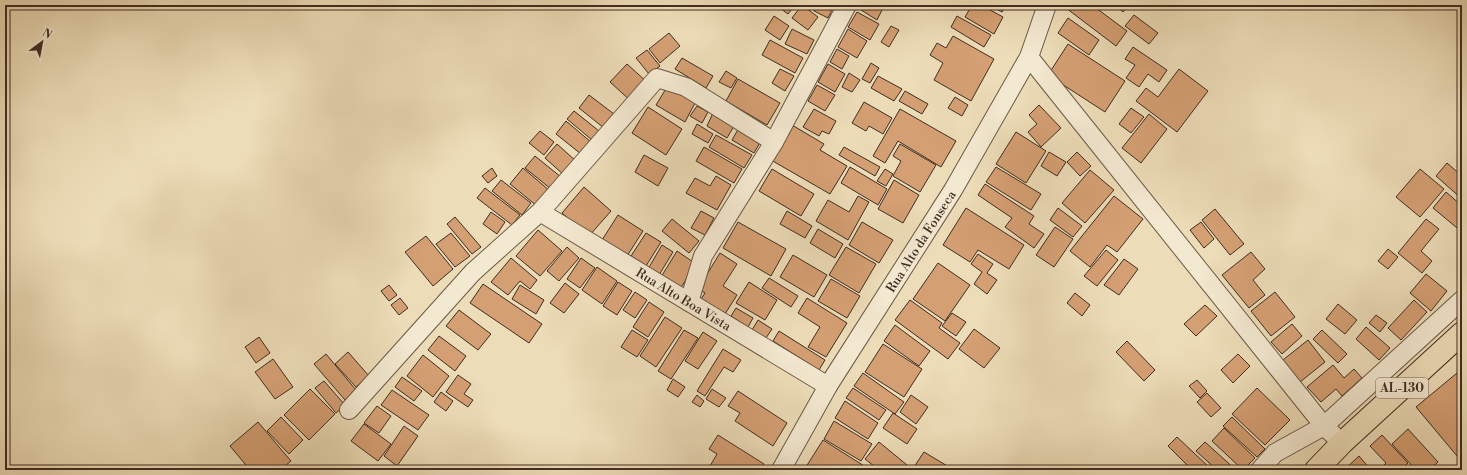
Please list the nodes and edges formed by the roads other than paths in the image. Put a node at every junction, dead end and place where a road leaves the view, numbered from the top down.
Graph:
1 (846, 5) edge
2 (1047, 5) edge
3 (1029, 57) junction
4 (774, 142) junction
5 (540, 212) junction
6 (1462, 300) edge
7 (689, 302) junction
8 (1462, 333) edge
9 (828, 386) junction
10 (349, 410) dead end
11 (1324, 426) junction
12 (1342, 443) junction
13 (781, 470) edge
14 (1260, 470) edge
15 (1316, 470) edge

1 - 4 street
2 - 3 street, Rua Alto da Fonseca
3 - 9 street, Rua Alto da Fonseca
3 - 11 street
4 - 5 street
4 - 7 street
5 - 7 street, Rua Alto Boa Vista
5 - 10 street
6 - 11 street
7 - 9 street, Rua Alto Boa Vista
8 - 12 main road, AL-130
9 - 13 street, Rua Alto da Fonseca
11 - 12 street
11 - 14 street
12 - 15 main road

